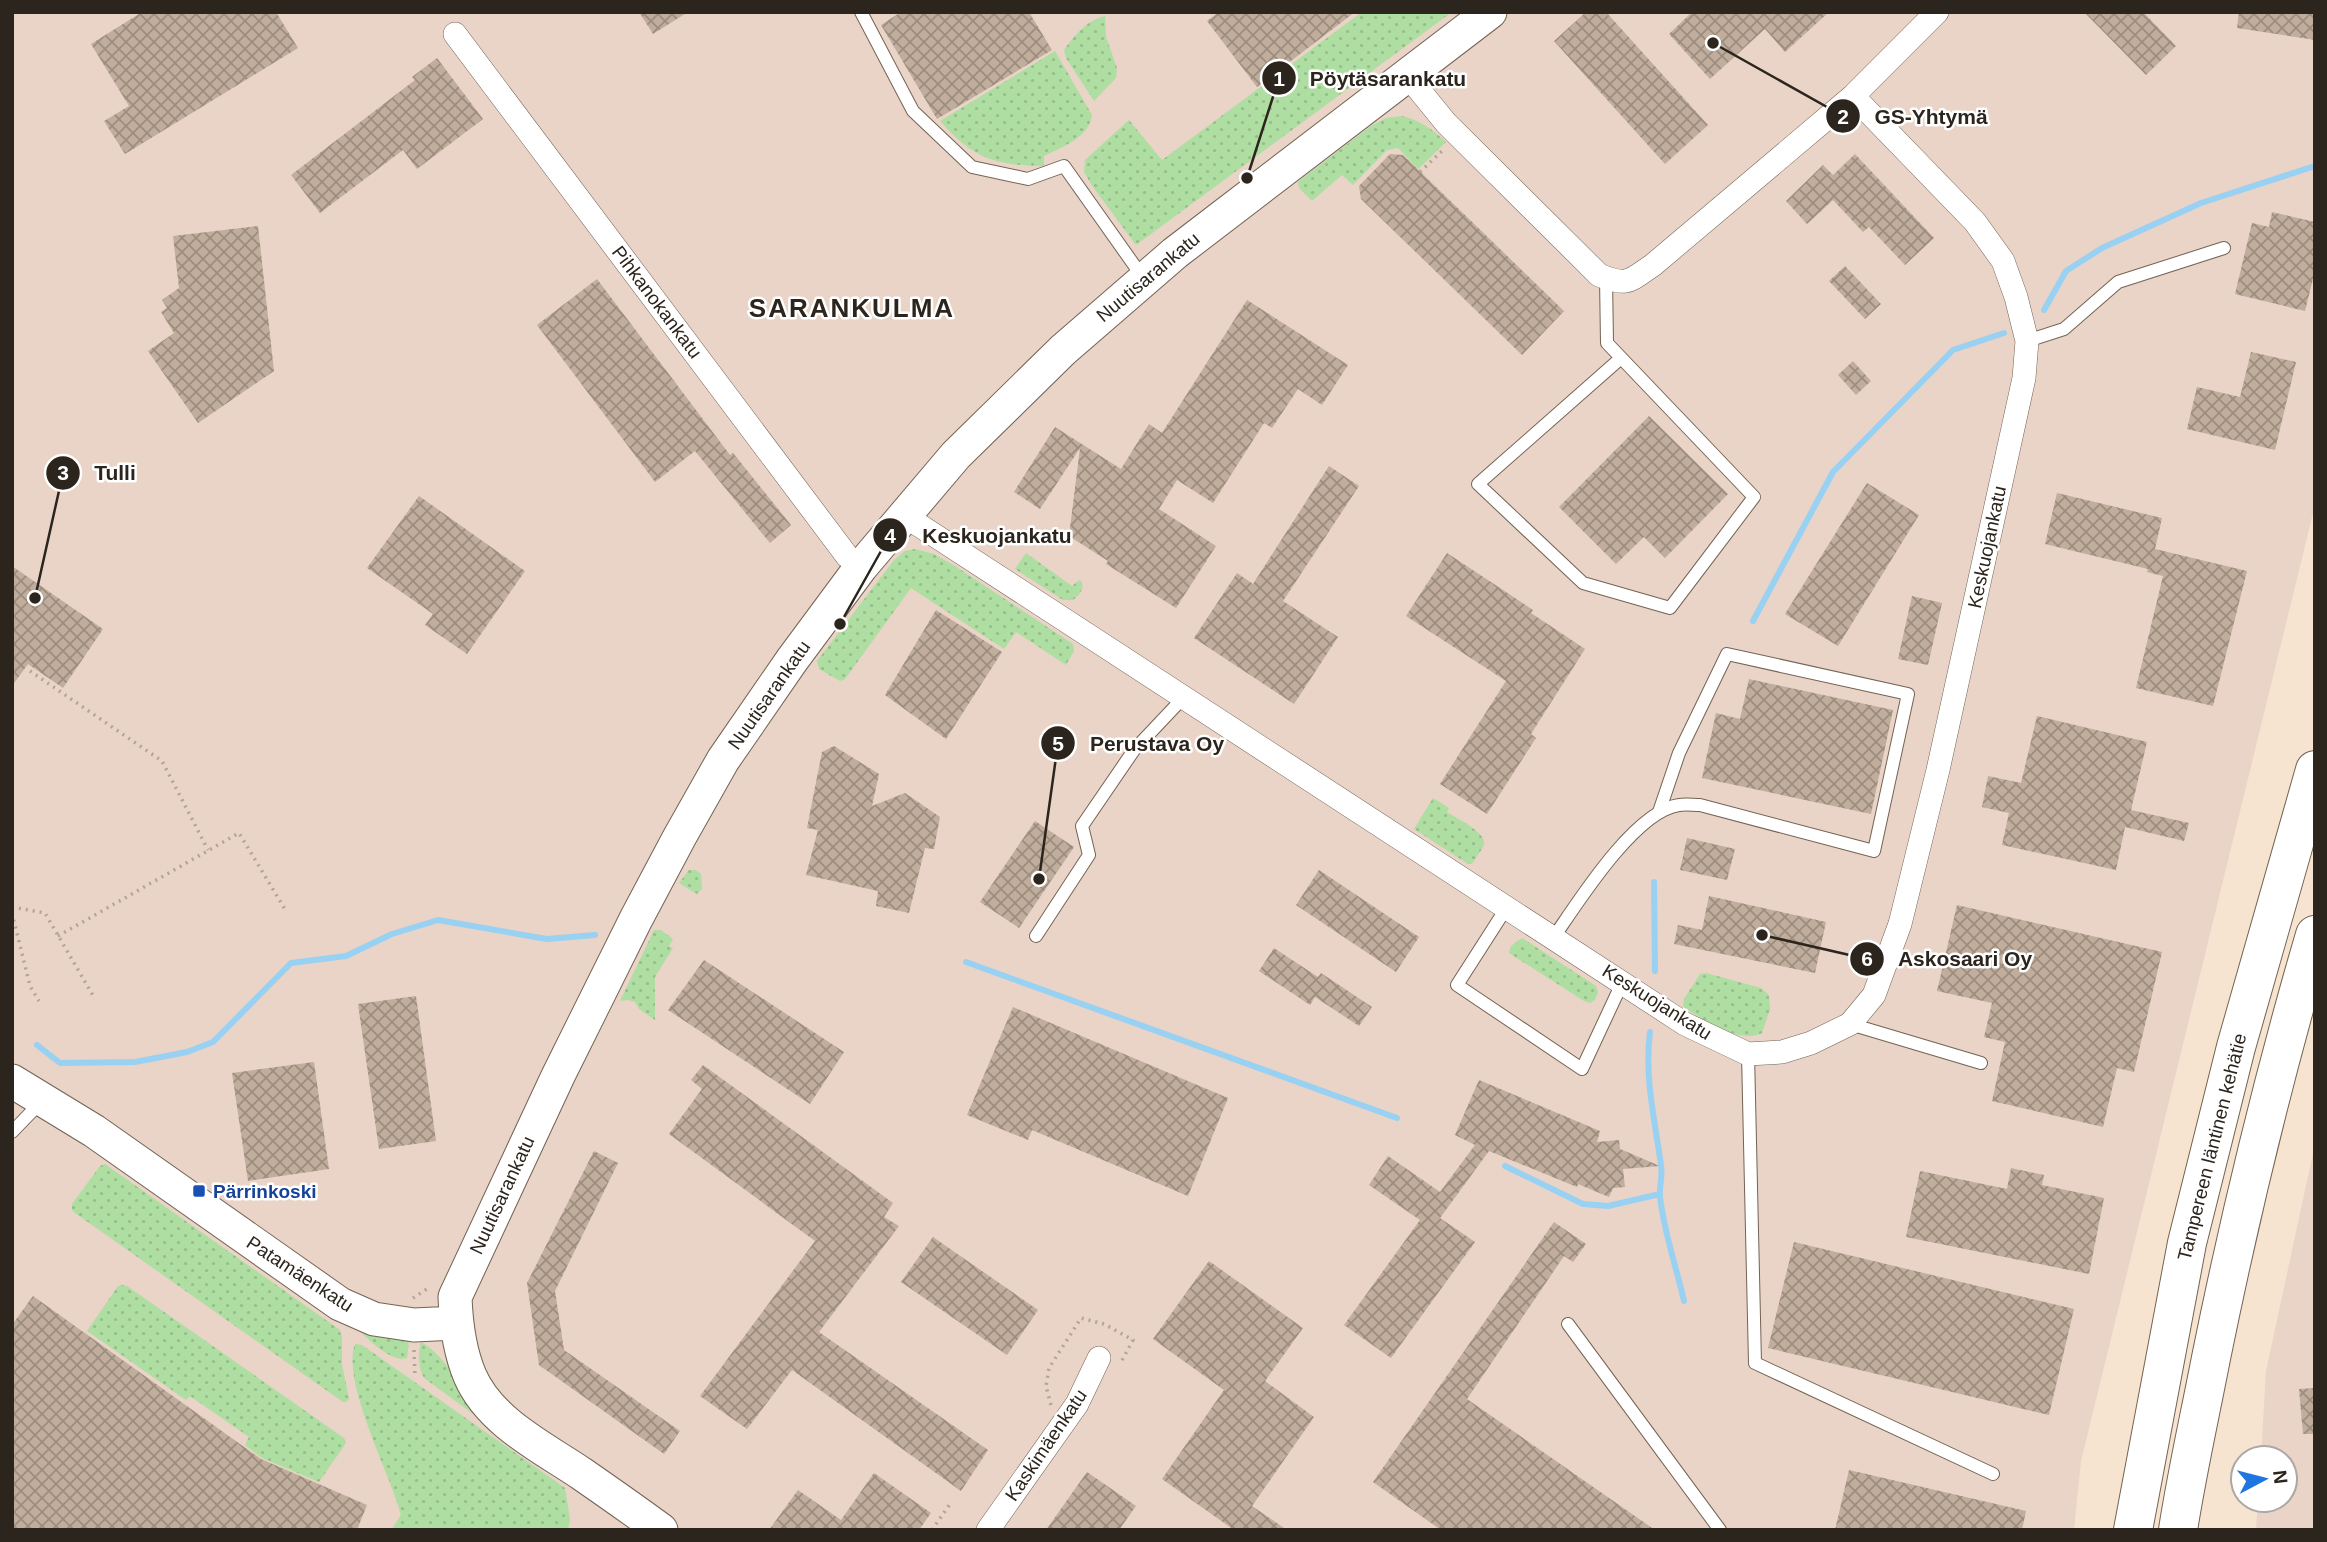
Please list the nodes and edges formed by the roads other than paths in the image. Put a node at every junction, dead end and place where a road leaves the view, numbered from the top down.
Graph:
1 (861, 12) edge
2 (1490, 12) edge
3 (1937, 12) edge
4 (455, 34) dead end
5 (1407, 75) junction
6 (1853, 96) junction
7 (2224, 248) dead end
8 (1606, 278) junction
9 (1145, 279) junction
10 (2027, 341) junction
11 (1621, 358) junction
12 (905, 516) junction
13 (861, 567) junction
14 (1184, 697) junction
15 (2315, 770) edge
16 (1659, 812) junction
17 (1507, 907) junction
18 (2315, 935) edge
19 (1036, 936) dead end
20 (1555, 937) junction
21 (1623, 981) junction
22 (1850, 1024) junction
23 (1748, 1054) junction
24 (1982, 1063) dead end
25 (12, 1081) edge
26 (42, 1101) junction
27 (12, 1132) edge
28 (456, 1323) junction
29 (1568, 1324) dead end
30 (1099, 1358) dead end
31 (1993, 1474) dead end
32 (661, 1530) edge
33 (988, 1530) edge
34 (1720, 1530) edge
35 (2133, 1530) edge
36 (2178, 1530) edge

1 - 9 lane
2 - 5 main road, Nuutisarankatu
3 - 6 street
4 - 13 street, Pihkanokankatu
5 - 8 street
5 - 9 main road, Nuutisarankatu
6 - 8 street
6 - 10 street, Keskuojankatu
7 - 10 lane
8 - 11 lane
9 - 12 main road, Nuutisarankatu
10 - 22 street, Keskuojankatu
11 - 11 lane
12 - 13 main road, Nuutisarankatu
12 - 14 street, Keskuojankatu
13 - 28 main road, Nuutisarankatu
14 - 17 street, Keskuojankatu
14 - 19 lane
15 - 35 highway, Tampereen läntinen kehätie
16 - 16 lane
16 - 20 lane
17 - 20 street, Keskuojankatu
17 - 21 lane
18 - 36 highway
20 - 21 street, Keskuojankatu
21 - 23 street, Keskuojankatu
22 - 23 street, Keskuojankatu
22 - 24 lane
23 - 31 lane
25 - 26 main road, Patamäenkatu
26 - 27 lane
26 - 28 main road, Patamäenkatu
28 - 32 main road
29 - 34 lane
30 - 33 street, Kaskimäenkatu

